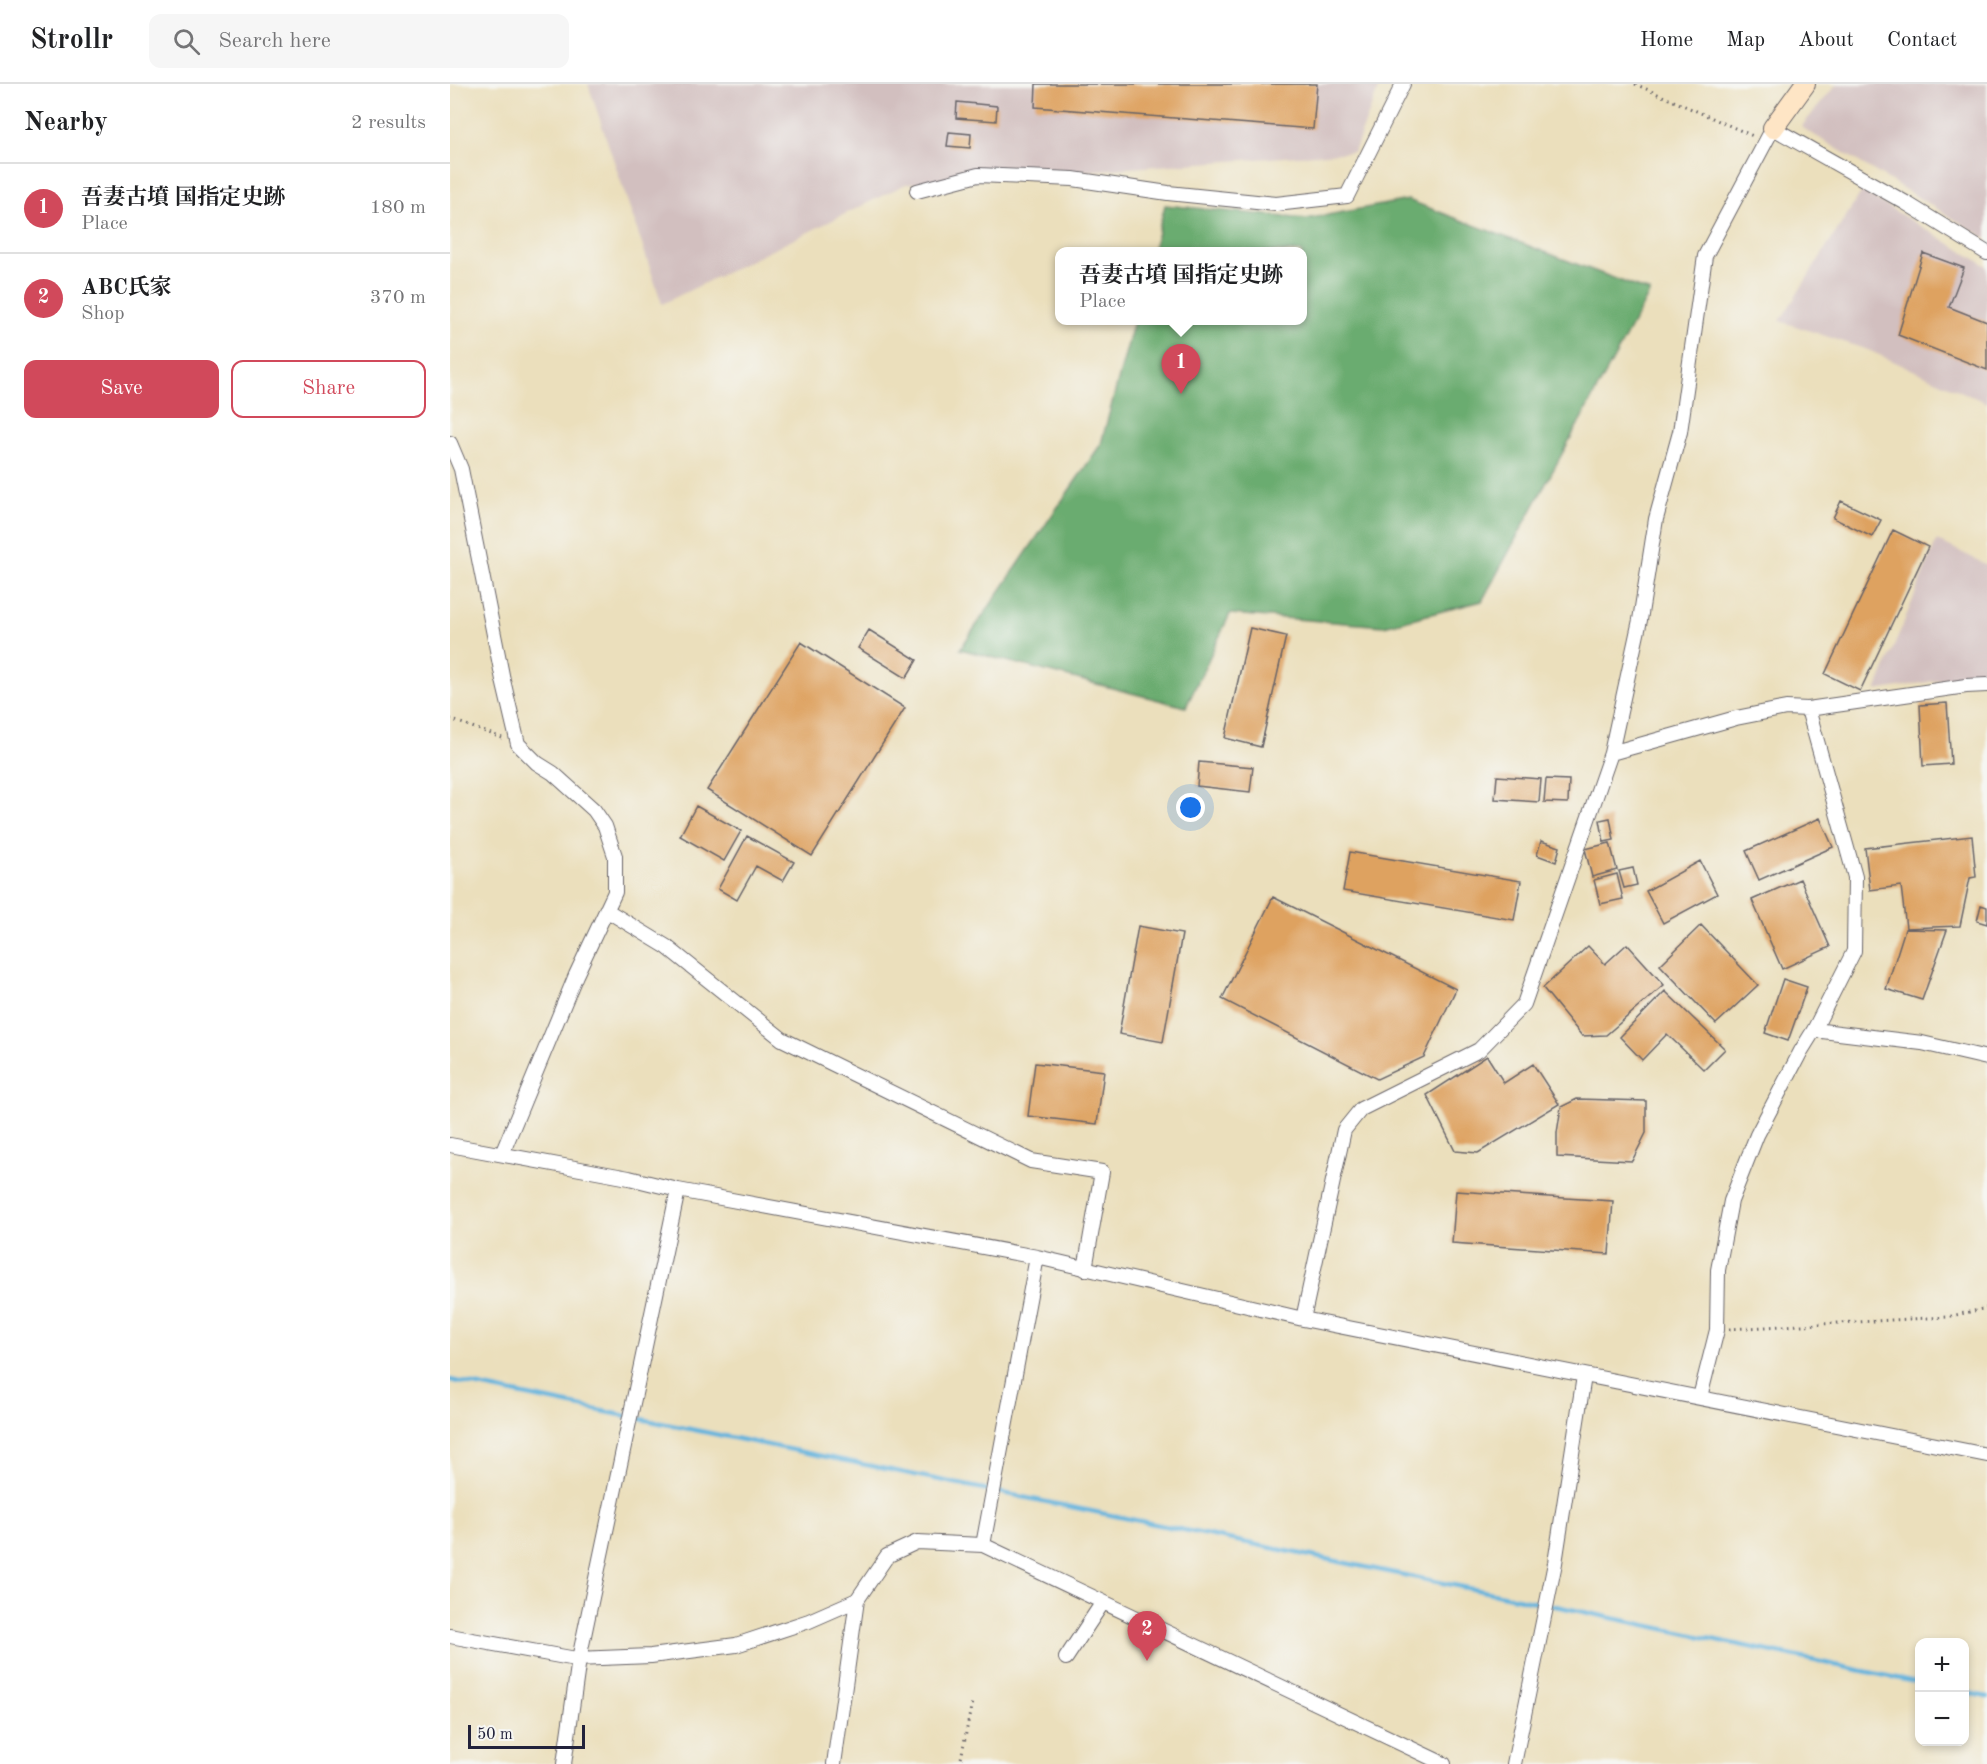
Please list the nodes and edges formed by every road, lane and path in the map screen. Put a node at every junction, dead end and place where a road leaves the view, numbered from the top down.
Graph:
1 (1403, 84) edge
2 (1635, 84) edge
3 (1805, 84) edge
4 (1770, 135) junction
5 (917, 191) dead end
6 (1987, 254) edge
7 (450, 442) edge
8 (1987, 685) edge
9 (1808, 709) junction
10 (450, 718) edge
11 (518, 744) junction
12 (1611, 753) junction
13 (606, 910) junction
14 (1814, 1030) junction
15 (1987, 1058) edge
16 (450, 1145) edge
17 (502, 1154) junction
18 (678, 1190) junction
19 (1037, 1257) junction
20 (1085, 1269) junction
21 (1987, 1308) edge
22 (1303, 1319) junction
23 (1717, 1330) junction
24 (1584, 1376) junction
25 (1700, 1397) junction
26 (1987, 1455) edge
27 (983, 1545) junction
28 (857, 1600) junction
29 (1103, 1602) junction
30 (450, 1636) edge
31 (1066, 1658) dead end
32 (579, 1659) junction
33 (972, 1702) dead end
34 (564, 1764) edge
35 (834, 1764) edge
36 (960, 1764) edge
37 (1444, 1764) edge
38 (1515, 1764) edge

1 - 5 street
2 - 4 path
3 - 4 street
4 - 6 street
4 - 12 street
7 - 11 street
8 - 9 street
9 - 12 street
9 - 14 street
10 - 11 path
11 - 13 street
12 - 22 street
13 - 17 street
13 - 20 street
14 - 15 street
14 - 23 street
16 - 17 street
17 - 18 street
18 - 19 street
18 - 32 street
19 - 20 street
19 - 27 street
20 - 22 street
21 - 23 path
22 - 24 street
23 - 25 street
24 - 25 street
24 - 38 street
25 - 26 street
27 - 28 street
27 - 29 street
28 - 32 street
28 - 35 street
29 - 31 street
29 - 37 street
30 - 32 street
32 - 34 street
33 - 36 path

